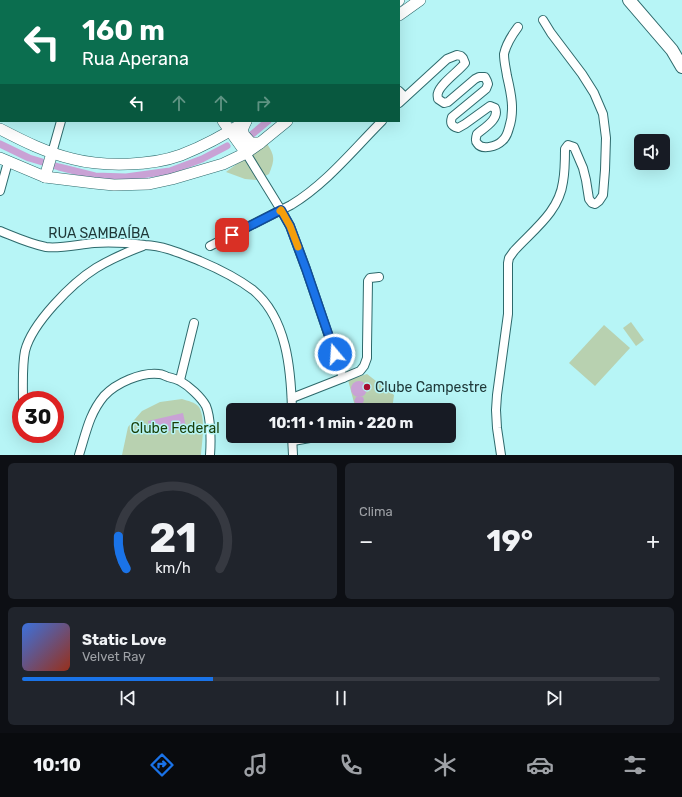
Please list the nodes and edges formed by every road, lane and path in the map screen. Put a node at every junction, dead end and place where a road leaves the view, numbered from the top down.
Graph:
1 (420, 0) edge
2 (629, 0) edge
3 (400, 13) edge
4 (543, 20) dead end
5 (518, 27) dead end
6 (682, 67) edge
7 (401, 97) edge
8 (61, 122) edge
9 (224, 122) edge
10 (244, 122) edge
11 (246, 122) edge
12 (286, 122) edge
13 (381, 122) edge
14 (0, 129) edge
15 (231, 131) junction
16 (260, 143) junction
17 (52, 153) junction
18 (246, 153) junction
19 (4, 160) edge
20 (46, 177) junction
21 (0, 191) edge
22 (281, 210) junction
23 (0, 232) edge
24 (146, 245) junction
25 (210, 246) dead end
26 (379, 277) dead end
27 (194, 323) dead end
28 (343, 378) junction
29 (180, 380) junction
30 (23, 391) edge
31 (292, 398) junction
32 (292, 403) edge
33 (293, 443) edge
34 (80, 455) edge
35 (210, 455) edge
36 (293, 455) edge
37 (501, 455) edge

1 - 3 main road
2 - 6 main road
4 - 37 street
5 - 7 street
8 - 17 street
9 - 15 main road
10 - 15 main road
11 - 16 main road
12 - 16 main road
13 - 22 street
14 - 17 main road
15 - 17 main road
15 - 18 main road
16 - 18 main road
17 - 20 main road
18 - 20 main road
18 - 22 street
19 - 20 main road
19 - 21 street
22 - 25 street
22 - 28 street
23 - 24 street, RUA SAMBAÍBA
24 - 30 street
24 - 31 street, RUA SAMBAÍBA
26 - 28 street
27 - 29 street
28 - 31 street
29 - 34 street
29 - 35 street
31 - 32 street, RUA SAMBAÍBA
33 - 36 street

